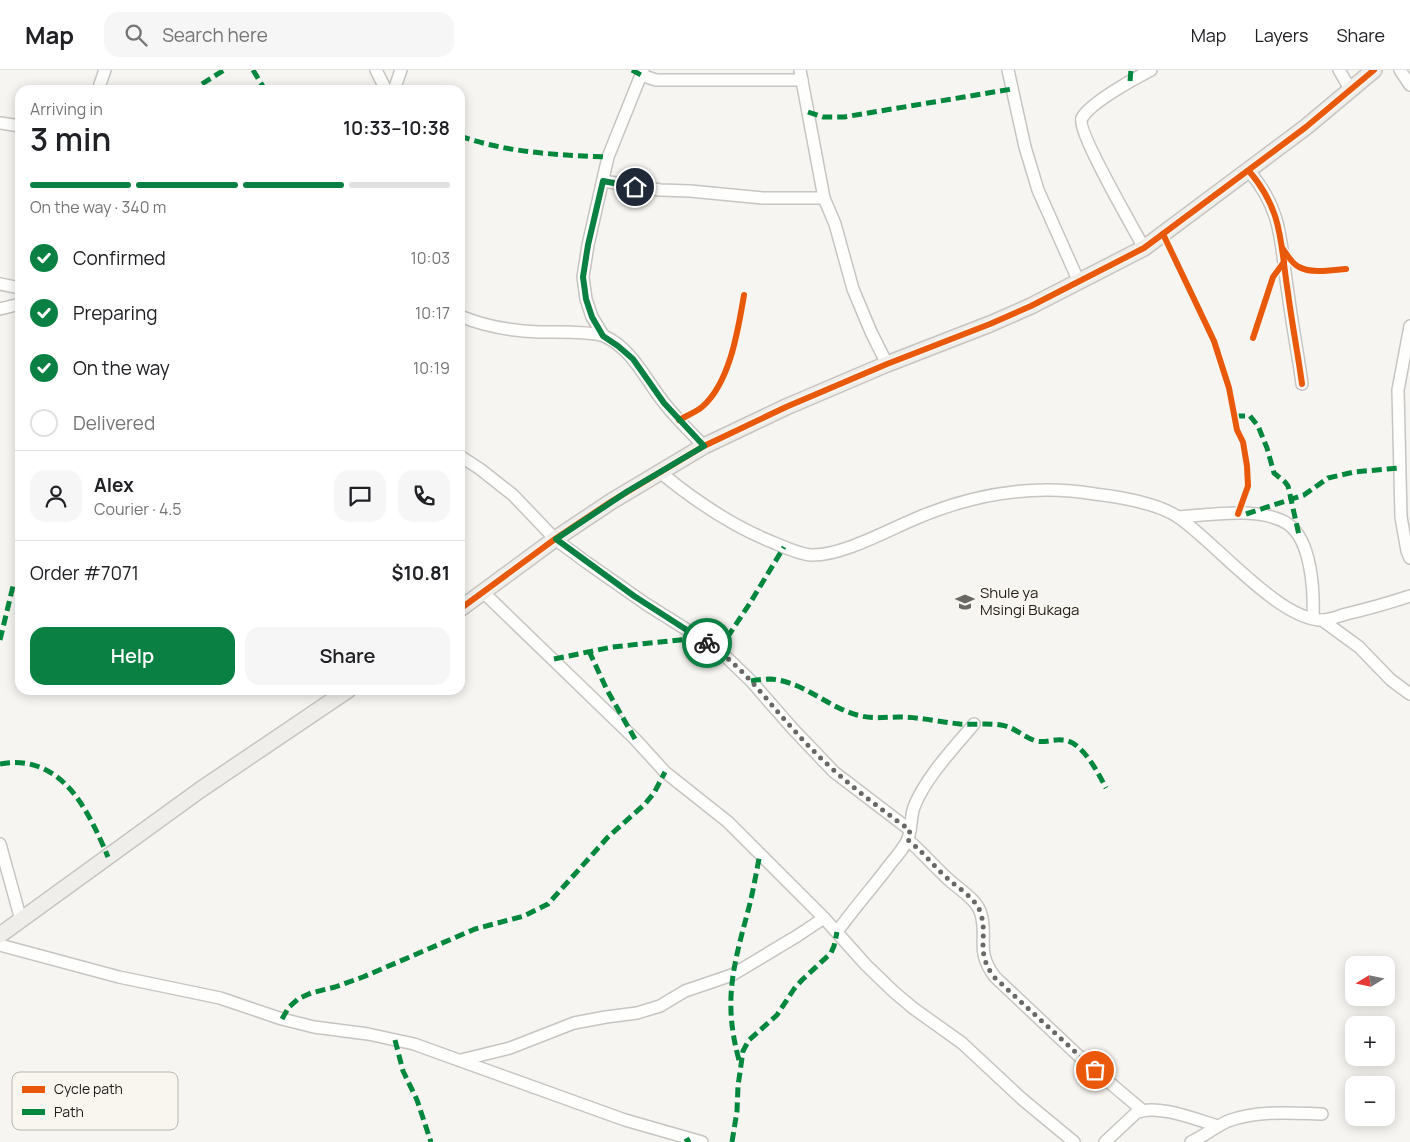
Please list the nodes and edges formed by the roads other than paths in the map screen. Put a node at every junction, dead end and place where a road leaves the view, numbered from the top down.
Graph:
1 (105, 70) edge
2 (376, 70) edge
3 (401, 70) edge
4 (1008, 70) edge
5 (1151, 70) edge
6 (1339, 70) edge
7 (1374, 70) edge
8 (1400, 70) edge
9 (642, 72) edge
10 (801, 75) edge
11 (100, 85) edge
12 (384, 85) edge
13 (396, 85) edge
14 (1410, 85) edge
15 (1350, 89) junction
16 (0, 123) edge
17 (15, 125) edge
18 (1248, 171) junction
19 (603, 181) junction
20 (824, 198) junction
21 (1144, 248) junction
22 (1079, 282) junction
23 (0, 284) edge
24 (15, 287) edge
25 (15, 305) edge
26 (0, 309) edge
27 (465, 317) edge
28 (1410, 326) edge
29 (603, 336) junction
30 (887, 364) junction
31 (1302, 384) dead end
32 (704, 446) junction
33 (465, 459) edge
34 (660, 472) junction
35 (1178, 517) junction
36 (556, 539) junction
37 (1410, 558) edge
38 (483, 592) junction
39 (1410, 596) edge
40 (465, 605) edge
41 (1318, 619) junction
42 (1410, 694) edge
43 (341, 695) edge
44 (974, 724) dead end
45 (909, 835) junction
46 (0, 844) edge
47 (824, 918) junction
48 (22, 920) junction
49 (837, 932) junction
50 (0, 935) edge
51 (0, 945) edge
52 (461, 1060) junction
53 (1142, 1110) junction
54 (1322, 1114) dead end
55 (1218, 1126) junction
56 (702, 1142) edge
57 (1074, 1142) edge
58 (1105, 1142) edge
59 (1191, 1142) edge

1 - 11 street
2 - 12 street
3 - 13 street
4 - 22 street
5 - 21 street
6 - 15 street
7 - 15 street
8 - 14 street
9 - 10 street
9 - 19 street
10 - 20 street
15 - 18 street
16 - 17 street
18 - 21 street
18 - 31 street
19 - 20 street
19 - 29 street
20 - 30 street
21 - 22 street
22 - 30 street
23 - 24 street
25 - 26 street
27 - 29 street
28 - 37 street
29 - 32 street
30 - 32 street
32 - 34 street
33 - 36 street
34 - 35 street
34 - 36 street
35 - 41 street
35 - 41 street
36 - 38 street
36 - 45 street
38 - 40 street
38 - 47 street
39 - 41 street
41 - 42 street
43 - 48 street
44 - 45 street
45 - 49 street
45 - 53 street
46 - 48 street
47 - 49 street
47 - 52 street
48 - 50 street
49 - 57 street
51 - 52 street
52 - 56 street
53 - 55 street
53 - 58 street
54 - 55 street
55 - 59 street

